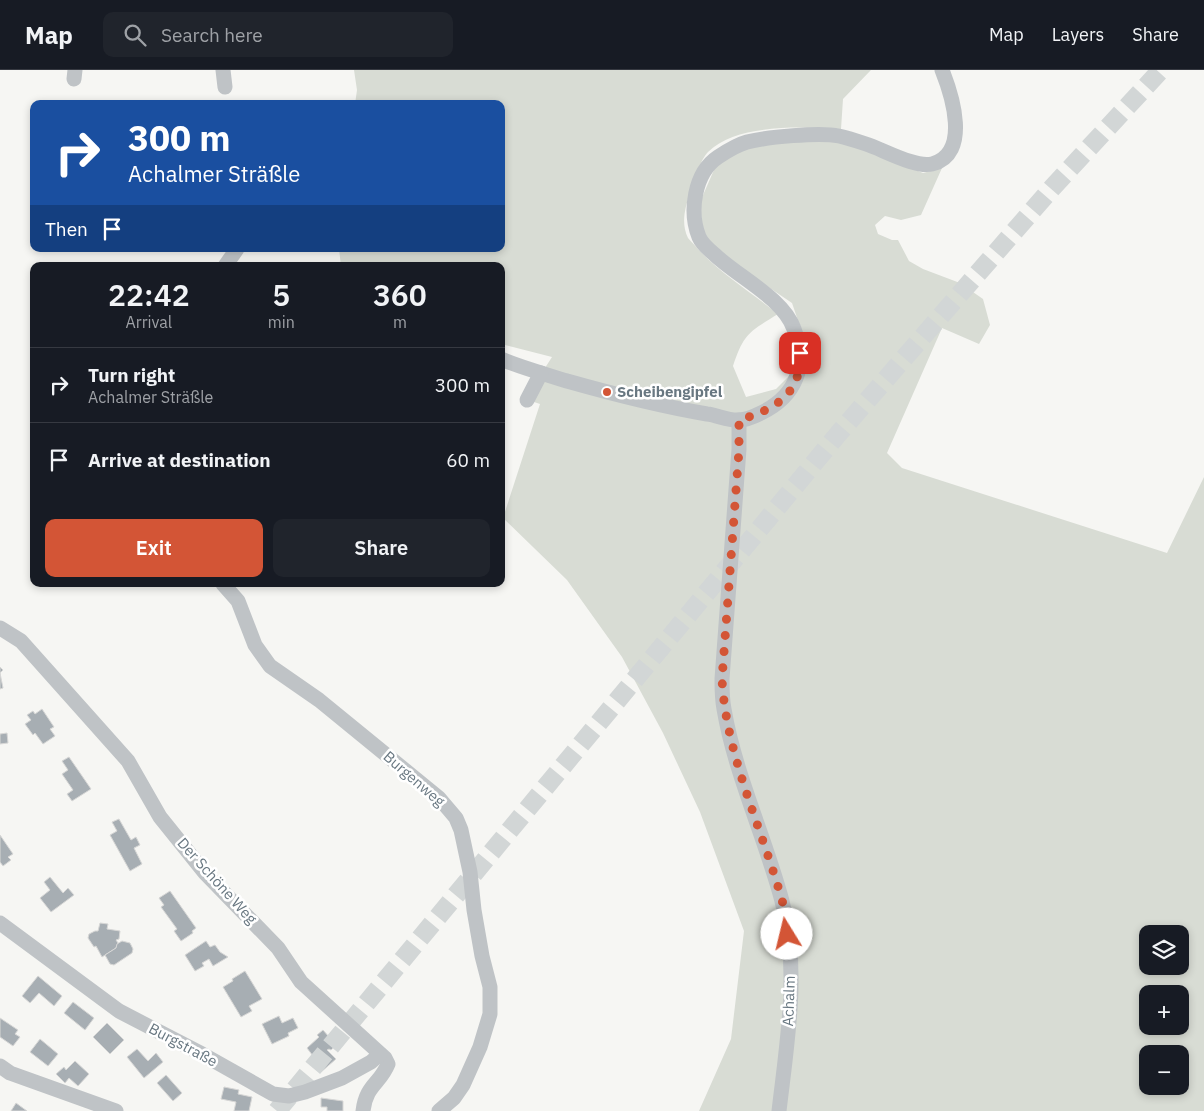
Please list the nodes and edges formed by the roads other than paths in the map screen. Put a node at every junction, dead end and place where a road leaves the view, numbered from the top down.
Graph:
1 (223, 70) edge
2 (942, 70) edge
3 (225, 87) dead end
4 (235, 252) edge
5 (227, 262) edge
6 (505, 360) edge
7 (541, 373) junction
8 (527, 400) dead end
9 (739, 420) junction
10 (226, 587) edge
11 (0, 628) edge
12 (0, 923) edge
13 (380, 1054) junction
14 (0, 1066) edge
15 (116, 1111) edge
16 (363, 1111) edge
17 (439, 1111) edge
18 (779, 1111) edge

1 - 3 street
2 - 9 street
4 - 5 street
6 - 7 street
7 - 8 street
7 - 9 street
9 - 18 street, Achalm
10 - 17 street, Burgenweg
11 - 13 street, Der Schöne Weg
12 - 13 street, Burgstraße
13 - 16 street
14 - 15 street

